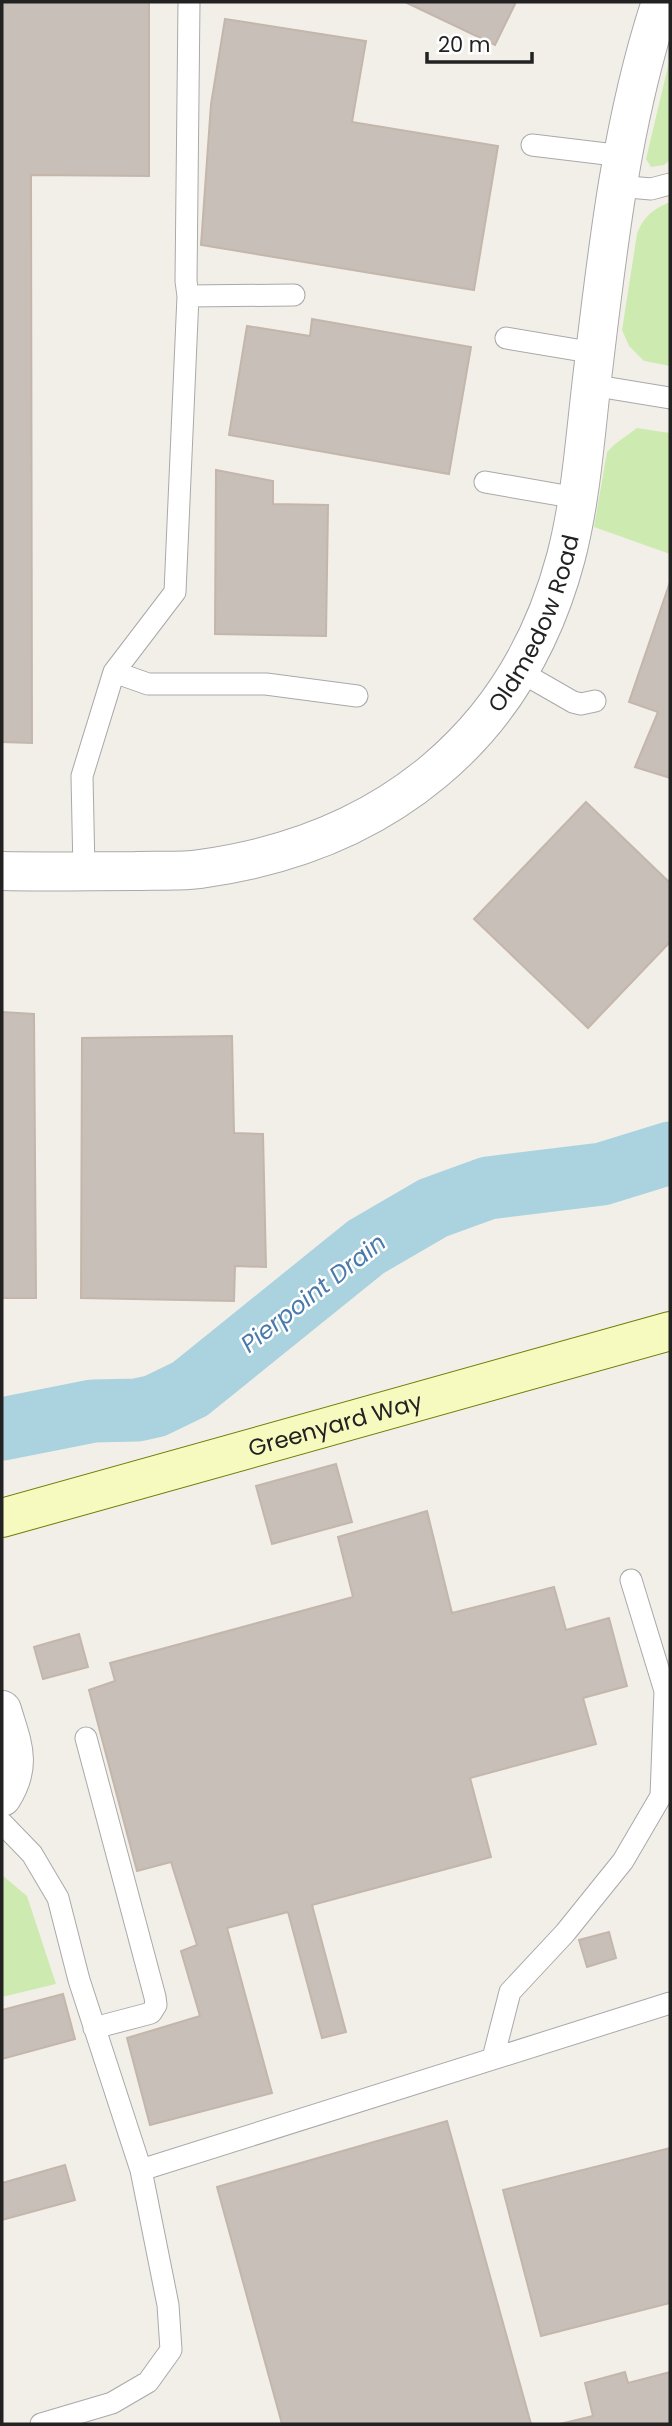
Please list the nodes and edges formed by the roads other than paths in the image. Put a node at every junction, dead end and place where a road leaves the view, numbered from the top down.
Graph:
1 (190, 2) edge
2 (661, 2) edge
3 (532, 145) dead end
4 (621, 171) junction
5 (670, 184) edge
6 (294, 295) dead end
7 (188, 296) junction
8 (506, 338) dead end
9 (593, 369) junction
10 (670, 398) edge
11 (485, 482) dead end
12 (577, 498) junction
13 (519, 671) junction
14 (114, 672) junction
15 (357, 696) dead end
16 (596, 701) dead end
17 (2, 871) edge
18 (84, 871) junction
19 (670, 1331) edge
20 (2, 1518) edge
21 (631, 1580) dead end
22 (2, 1710) edge
23 (86, 1738) dead end
24 (2, 1797) edge
25 (2, 1824) edge
26 (670, 2003) edge
27 (94, 2028) junction
28 (493, 2059) junction
29 (141, 2170) junction
30 (41, 2424) edge

1 - 7 lane
2 - 4 street, Oldmedow Road
3 - 4 lane
4 - 5 lane
4 - 9 street, Oldmedow Road
6 - 7 lane
7 - 14 lane
8 - 9 lane
9 - 10 lane
9 - 12 street, Oldmedow Road
11 - 12 lane
12 - 13 street, Oldmedow Road
13 - 16 lane
13 - 18 street, Oldmedow Road
14 - 15 lane
14 - 18 lane
17 - 18 street, Oldmedow Road
19 - 20 street, Greenyard Way
21 - 28 lane
22 - 24 street
23 - 27 lane
25 - 27 lane
26 - 28 lane
27 - 29 lane
28 - 29 lane
29 - 30 lane

